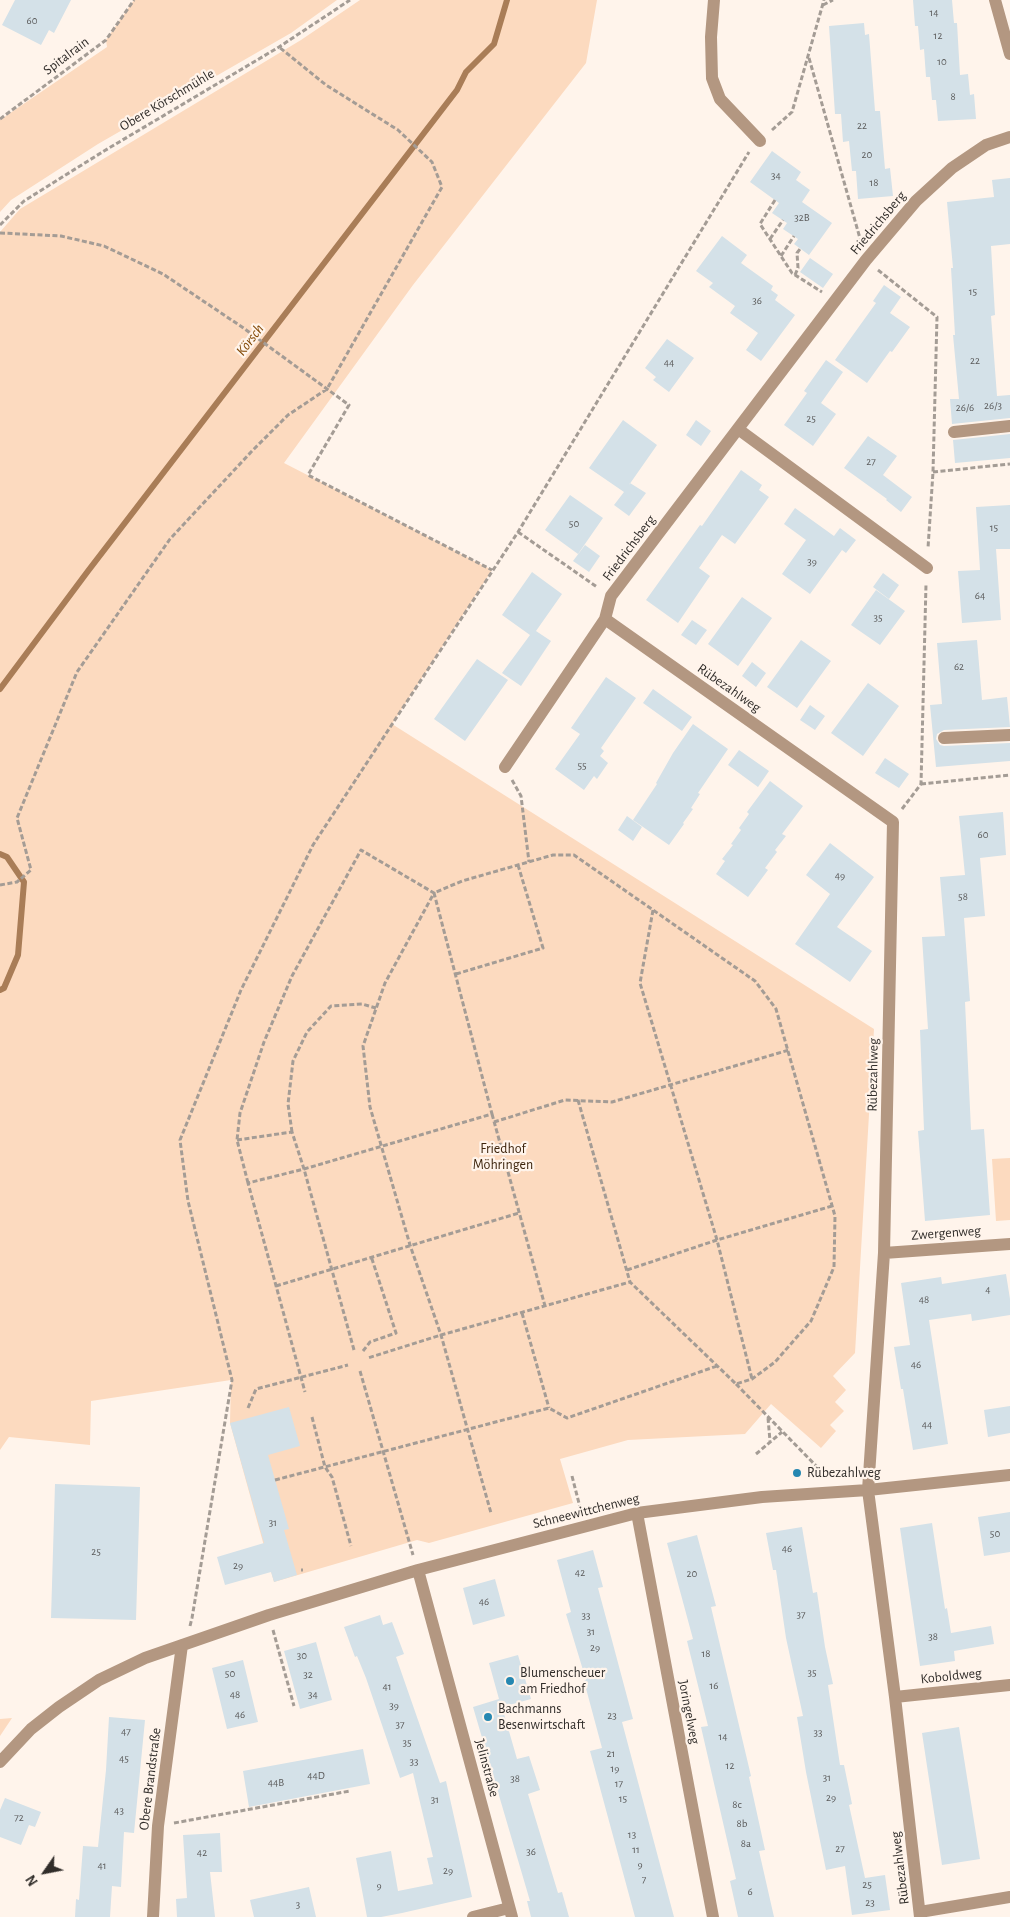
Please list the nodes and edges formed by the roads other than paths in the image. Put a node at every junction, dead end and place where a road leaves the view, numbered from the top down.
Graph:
1 (714, 0) edge
2 (995, 0) edge
3 (1010, 54) edge
4 (1010, 137) edge
5 (760, 141) road end
6 (1010, 426) edge
7 (738, 429) junction
8 (954, 432) dead end
9 (927, 568) road end
10 (605, 619) junction
11 (1010, 735) edge
12 (944, 738) dead end
13 (505, 767) road end
14 (1010, 1244) edge
15 (884, 1252) junction
16 (1010, 1476) edge
17 (868, 1490) junction
18 (637, 1512) junction
19 (418, 1570) junction
20 (182, 1646) junction
21 (1010, 1685) edge
22 (895, 1697) junction
23 (0, 1762) edge
24 (1010, 1897) edge
25 (511, 1912) edge
26 (920, 1915) edge
27 (153, 1917) edge
28 (473, 1917) edge
29 (712, 1917) edge

1 - 5 street
2 - 3 street
4 - 7 street, Friedrichsberg
6 - 8 street
7 - 9 street
7 - 10 street, Friedrichsberg
10 - 13 street, Friedrichsberg
10 - 15 street, Rübezahlweg
11 - 12 street
14 - 15 street, Zwergenweg
15 - 17 street, Rübezahlweg
16 - 17 street, Schneewittchenweg
17 - 18 street, Schneewittchenweg
17 - 22 street, Rübezahlweg
18 - 19 street, Schneewittchenweg
18 - 29 street, Joringelweg
19 - 20 street, Schneewittchenweg
19 - 25 street, Jelinstraße
20 - 23 street, Schneewittchenweg
20 - 27 street, Obere Brandstraße
21 - 22 street, Koboldweg
22 - 26 street, Rübezahlweg
24 - 26 street
25 - 28 street

